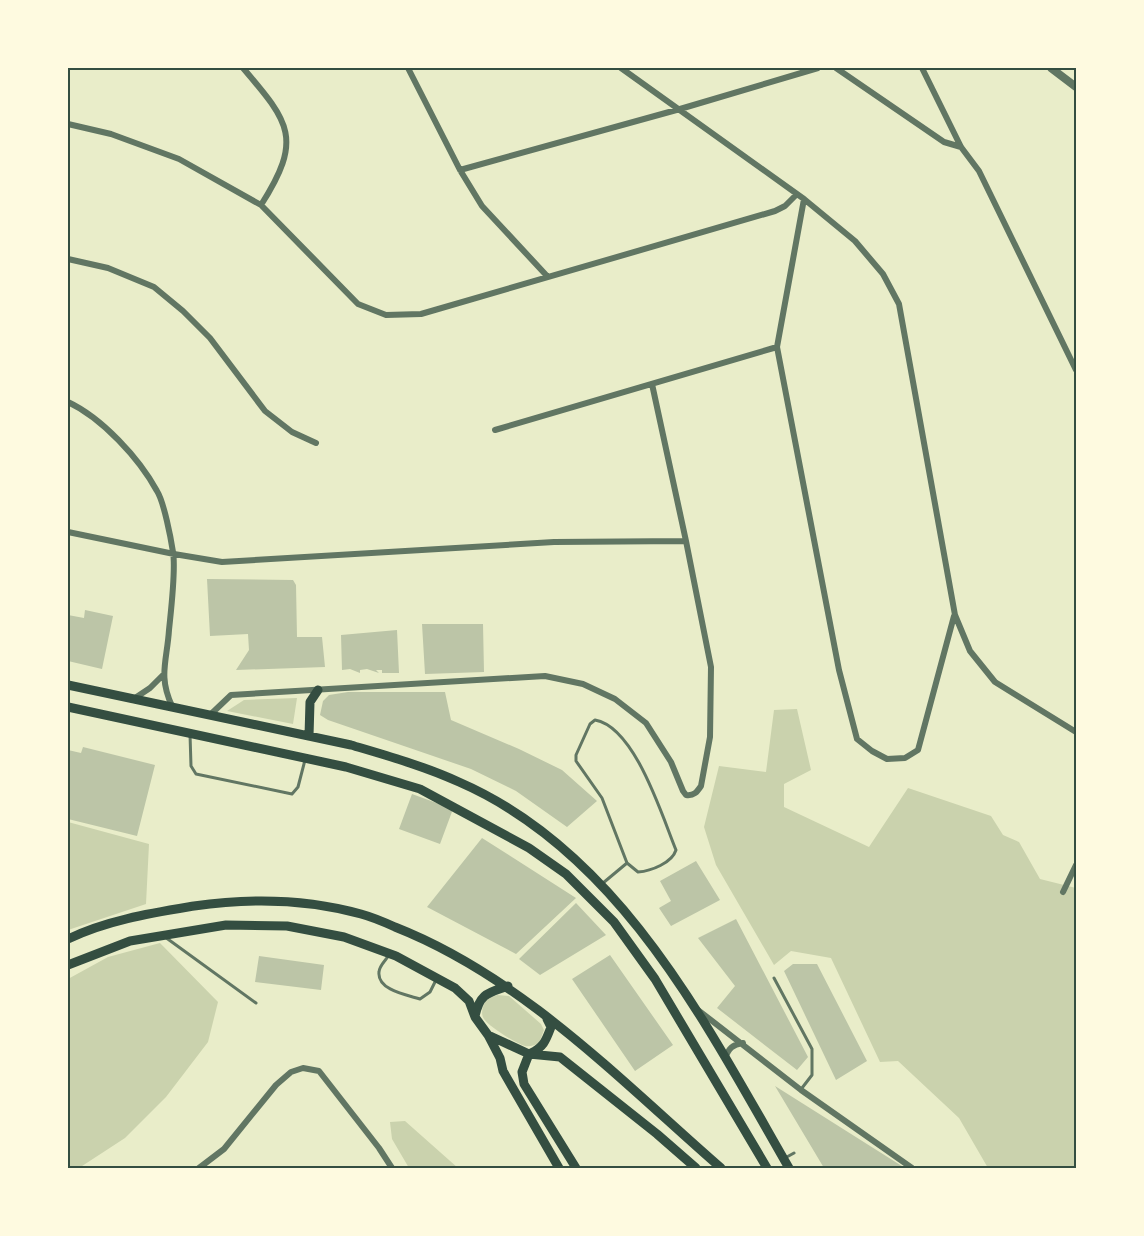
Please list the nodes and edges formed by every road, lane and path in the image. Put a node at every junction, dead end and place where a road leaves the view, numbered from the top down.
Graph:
1 (243, 68) edge
2 (408, 68) edge
3 (621, 68) edge
4 (818, 68) edge
5 (836, 68) edge
6 (922, 68) edge
7 (1051, 68) edge
8 (1077, 87) edge
9 (680, 109) junction
10 (68, 124) edge
11 (962, 147) junction
12 (460, 170) junction
13 (796, 195) junction
14 (804, 199) junction
15 (261, 205) junction
16 (68, 259) edge
17 (547, 276) junction
18 (777, 347) junction
19 (1077, 370) edge
20 (652, 384) junction
21 (68, 402) edge
22 (495, 430) dead end
23 (316, 443) dead end
24 (68, 532) edge
25 (686, 541) junction
26 (174, 554) junction
27 (954, 615) junction
28 (163, 675) junction
29 (68, 685) edge
30 (318, 690) junction
31 (135, 698) junction
32 (172, 706) junction
33 (68, 707) edge
34 (210, 715) junction
35 (1077, 732) edge
36 (190, 734) junction
37 (309, 736) junction
38 (305, 758) junction
39 (627, 863) junction
40 (1077, 865) edge
41 (601, 885) junction
42 (1063, 892) dead end
43 (164, 936) junction
44 (68, 939) edge
45 (389, 954) junction
46 (68, 965) edge
47 (438, 978) junction
48 (774, 978) dead end
49 (508, 986) junction
50 (255, 1003) dead end
51 (694, 1007) junction
52 (475, 1017) junction
53 (547, 1018) junction
54 (488, 1035) junction
55 (743, 1043) junction
56 (529, 1054) junction
57 (725, 1058) junction
58 (801, 1090) junction
59 (794, 1153) dead end
60 (784, 1159) junction
61 (199, 1168) edge
62 (392, 1168) edge
63 (559, 1168) edge
64 (576, 1168) edge
65 (696, 1168) edge
66 (720, 1168) edge
67 (767, 1168) edge
68 (789, 1168) edge
69 (912, 1168) edge

1 - 15 street
2 - 12 street
3 - 9 street
4 - 9 street
5 - 11 street
6 - 11 street
7 - 8 street
9 - 12 street
9 - 13 street
10 - 15 street
11 - 19 street
12 - 17 street
13 - 14 street
13 - 17 street
14 - 18 street
14 - 27 street
15 - 17 street
16 - 23 street
18 - 20 street
18 - 27 street
20 - 22 street
20 - 25 street
21 - 26 street
24 - 26 street
25 - 26 street
25 - 30 street
26 - 28 street
27 - 35 street
28 - 31 street
28 - 32 street
29 - 31 main road
30 - 34 street
30 - 37 main road
31 - 32 main road
32 - 34 main road
33 - 36 main road
34 - 37 main road
36 - 38 main road
36 - 38 lane
37 - 41 main road
38 - 67 main road
39 - 39 lane
39 - 41 lane
40 - 42 street
41 - 51 main road
43 - 45 main road
43 - 46 main road
43 - 50 lane
44 - 49 main road
45 - 47 main road
45 - 47 lane
47 - 52 main road
48 - 58 lane
49 - 52 main road
49 - 53 main road
51 - 55 street
51 - 57 main road
52 - 54 main road
53 - 56 main road
53 - 66 main road
54 - 56 main road
54 - 63 main road
55 - 57 street
55 - 58 street
56 - 64 main road
56 - 65 main road
57 - 60 main road
58 - 69 street
59 - 60 lane
60 - 68 main road
61 - 62 street

